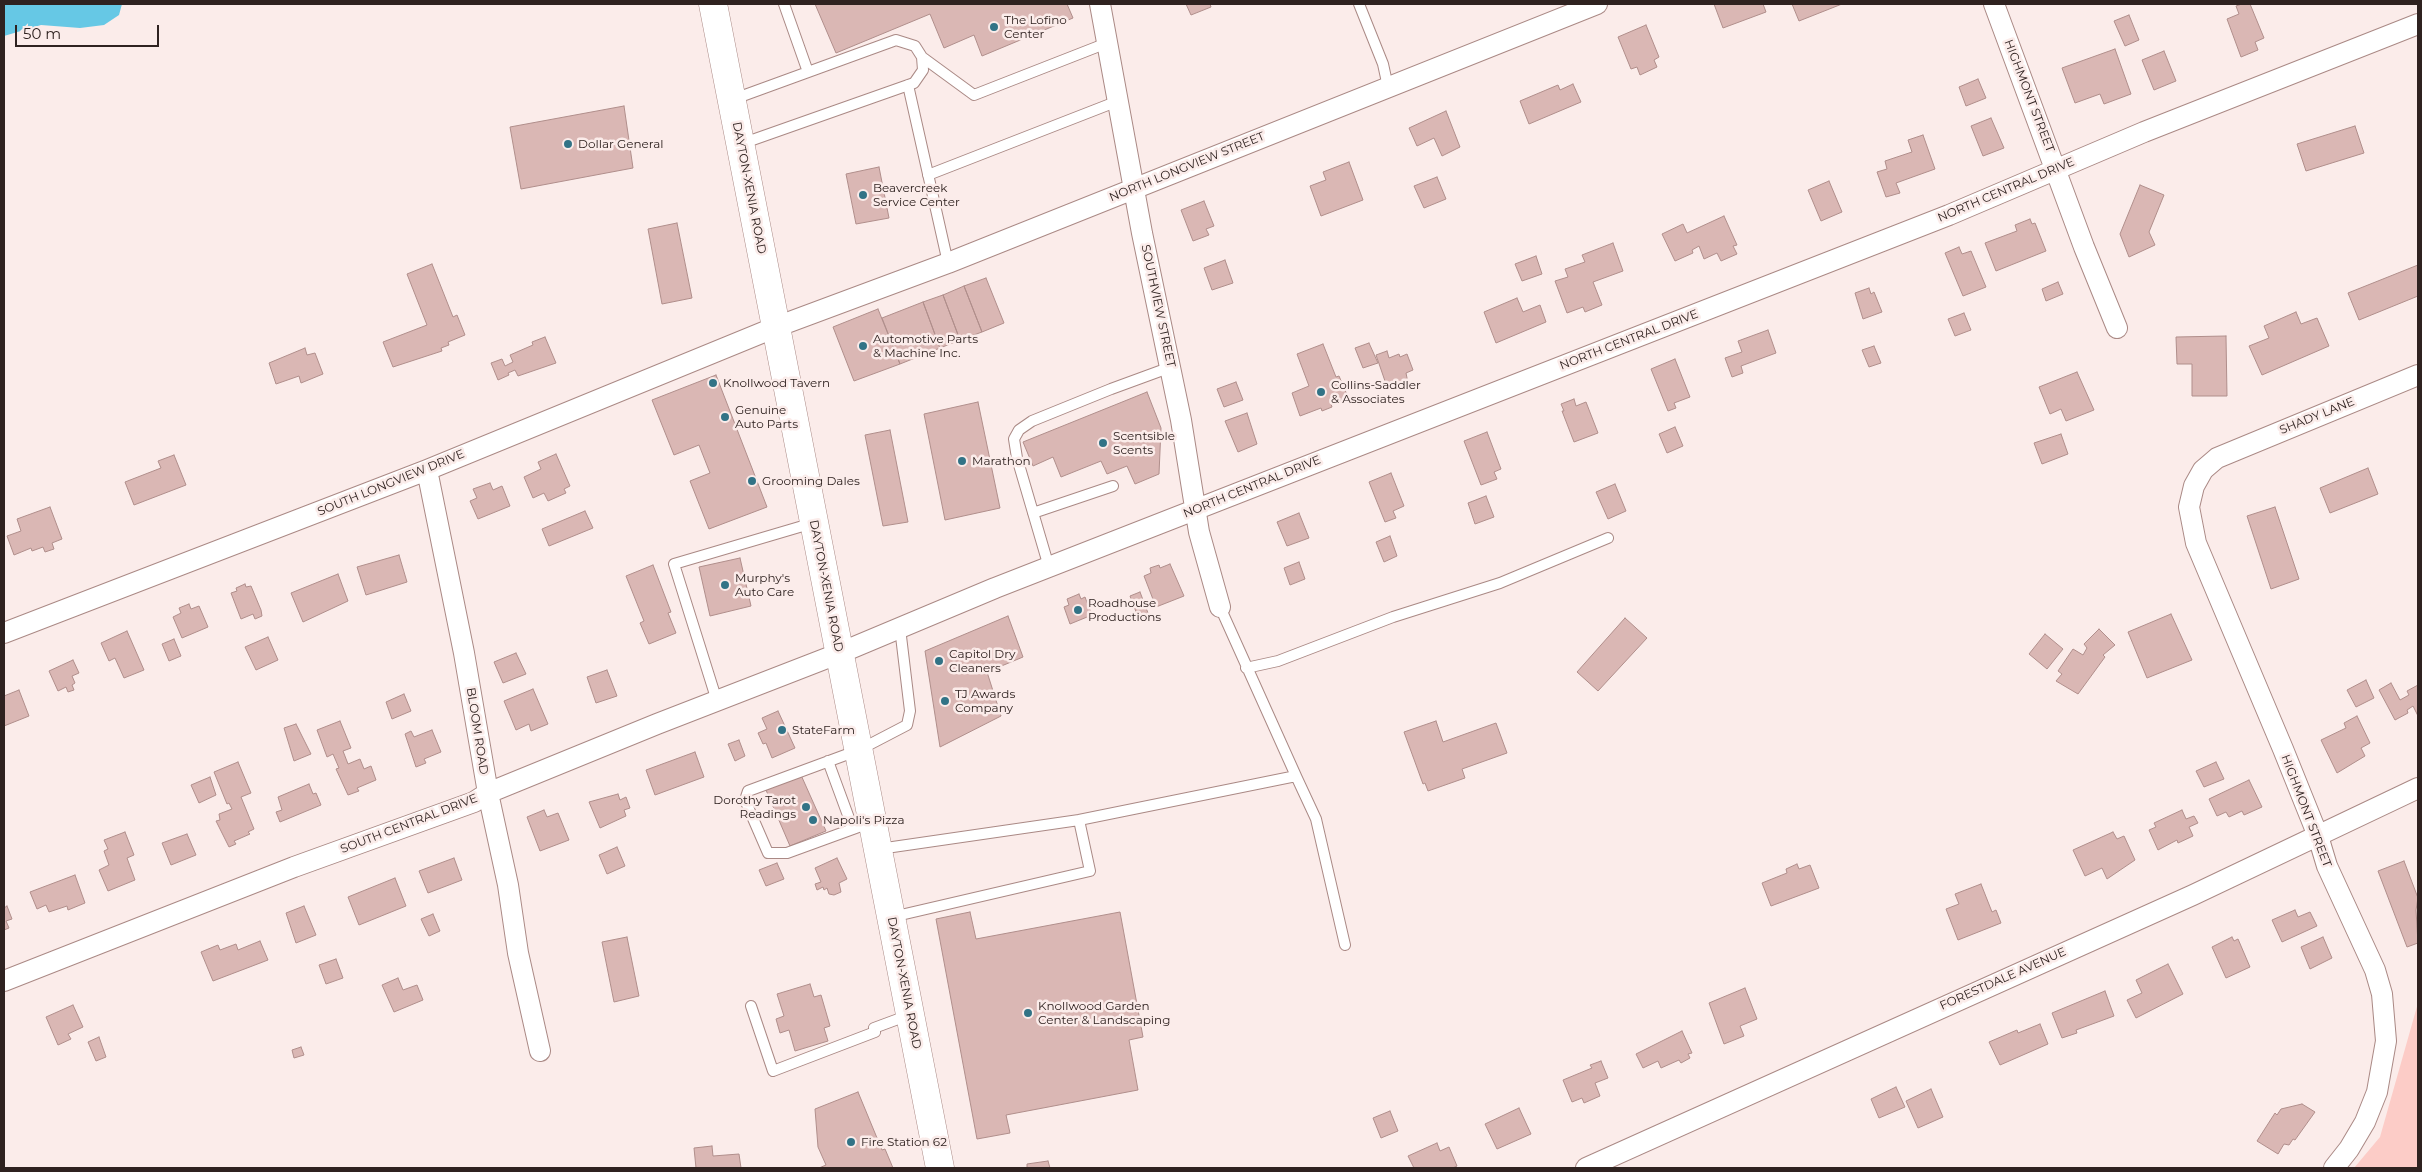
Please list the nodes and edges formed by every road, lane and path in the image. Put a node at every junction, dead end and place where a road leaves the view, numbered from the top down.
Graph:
1 (715, 4) edge
2 (784, 4) edge
3 (1100, 4) edge
4 (1359, 4) edge
5 (1597, 4) edge
6 (1994, 4) edge
7 (2418, 24) edge
8 (1107, 43) junction
9 (922, 57) junction
10 (808, 72) junction
11 (908, 85) junction
12 (1388, 86) junction
13 (732, 100) junction
14 (1118, 101) junction
15 (740, 145) junction
16 (2056, 169) junction
17 (928, 175) junction
18 (1133, 188) junction
19 (948, 263) junction
20 (776, 327) junction
21 (2117, 328) dead end
22 (1171, 367) junction
23 (2418, 375) edge
24 (2217, 458) joint
25 (427, 470) junction
26 (1113, 486) dead end
27 (1196, 509) junction
28 (1033, 514) junction
29 (814, 523) junction
30 (1608, 538) dead end
31 (1049, 567) junction
32 (1220, 607) joint
33 (900, 628) junction
34 (4, 633) edge
35 (840, 653) junction
36 (1246, 668) junction
37 (717, 701) junction
38 (859, 750) junction
39 (828, 761) junction
40 (1296, 776) junction
41 (2418, 788) edge
42 (488, 793) junction
43 (1079, 820) junction
44 (863, 825) junction
45 (2318, 836) junction
46 (878, 849) junction
47 (891, 917) junction
48 (1345, 945) dead end
49 (4, 981) edge
50 (750, 1006) dead end
51 (910, 1015) junction
52 (540, 1051) dead end
53 (940, 1168) edge
54 (1586, 1168) edge
55 (2334, 1168) edge

1 - 13 main road, DAYTON-XENIA ROAD
2 - 10 lane
3 - 8 street, SOUTHVIEW STREET
4 - 12 lane
5 - 12 street, NORTH LONGVIEW STREET
6 - 16 street, HIGHMONT STREET
7 - 16 street, NORTH CENTRAL DRIVE
8 - 9 lane
8 - 14 street, SOUTHVIEW STREET
9 - 10 lane
9 - 11 lane
10 - 13 lane
11 - 15 lane
11 - 17 lane
12 - 18 street, NORTH LONGVIEW STREET
13 - 15 main road, DAYTON-XENIA ROAD
14 - 17 lane
14 - 18 street, SOUTHVIEW STREET
15 - 20 main road, DAYTON-XENIA ROAD
16 - 21 street, HIGHMONT STREET
16 - 27 street, NORTH CENTRAL DRIVE
17 - 19 lane
18 - 19 street, NORTH LONGVIEW STREET
18 - 22 street, SOUTHVIEW STREET
19 - 20 street, NORTH LONGVIEW STREET
20 - 25 street, SOUTH LONGVIEW DRIVE
20 - 29 main road, DAYTON-XENIA ROAD
22 - 27 street, SOUTHVIEW STREET
22 - 28 lane
23 - 24 street, SHADY LANE
24 - 45 street, HIGHMONT STREET
25 - 34 street, SOUTH LONGVIEW DRIVE
25 - 42 street, BLOOM ROAD
26 - 28 lane
27 - 31 street, NORTH CENTRAL DRIVE
27 - 32 street, SOUTHVIEW STREET
28 - 31 lane
29 - 35 main road, DAYTON-XENIA ROAD
29 - 37 lane
30 - 36 lane
31 - 33 street, NORTH CENTRAL DRIVE
32 - 36 lane
33 - 35 street, NORTH CENTRAL DRIVE
33 - 38 lane
35 - 37 street, SOUTH CENTRAL DRIVE
35 - 38 main road, DAYTON-XENIA ROAD
36 - 40 lane
37 - 42 street, SOUTH CENTRAL DRIVE
38 - 39 lane
38 - 44 main road, DAYTON-XENIA ROAD
39 - 44 lane
39 - 44 lane
40 - 43 lane
40 - 48 lane
41 - 45 street, FORESTDALE AVENUE
42 - 49 street, SOUTH CENTRAL DRIVE
42 - 52 street, BLOOM ROAD
43 - 46 lane
43 - 47 lane
44 - 46 main road, DAYTON-XENIA ROAD
45 - 54 street, FORESTDALE AVENUE
45 - 55 street, HIGHMONT STREET
46 - 47 main road, DAYTON-XENIA ROAD
47 - 51 main road, DAYTON-XENIA ROAD
50 - 51 lane
51 - 53 main road, DAYTON-XENIA ROAD

